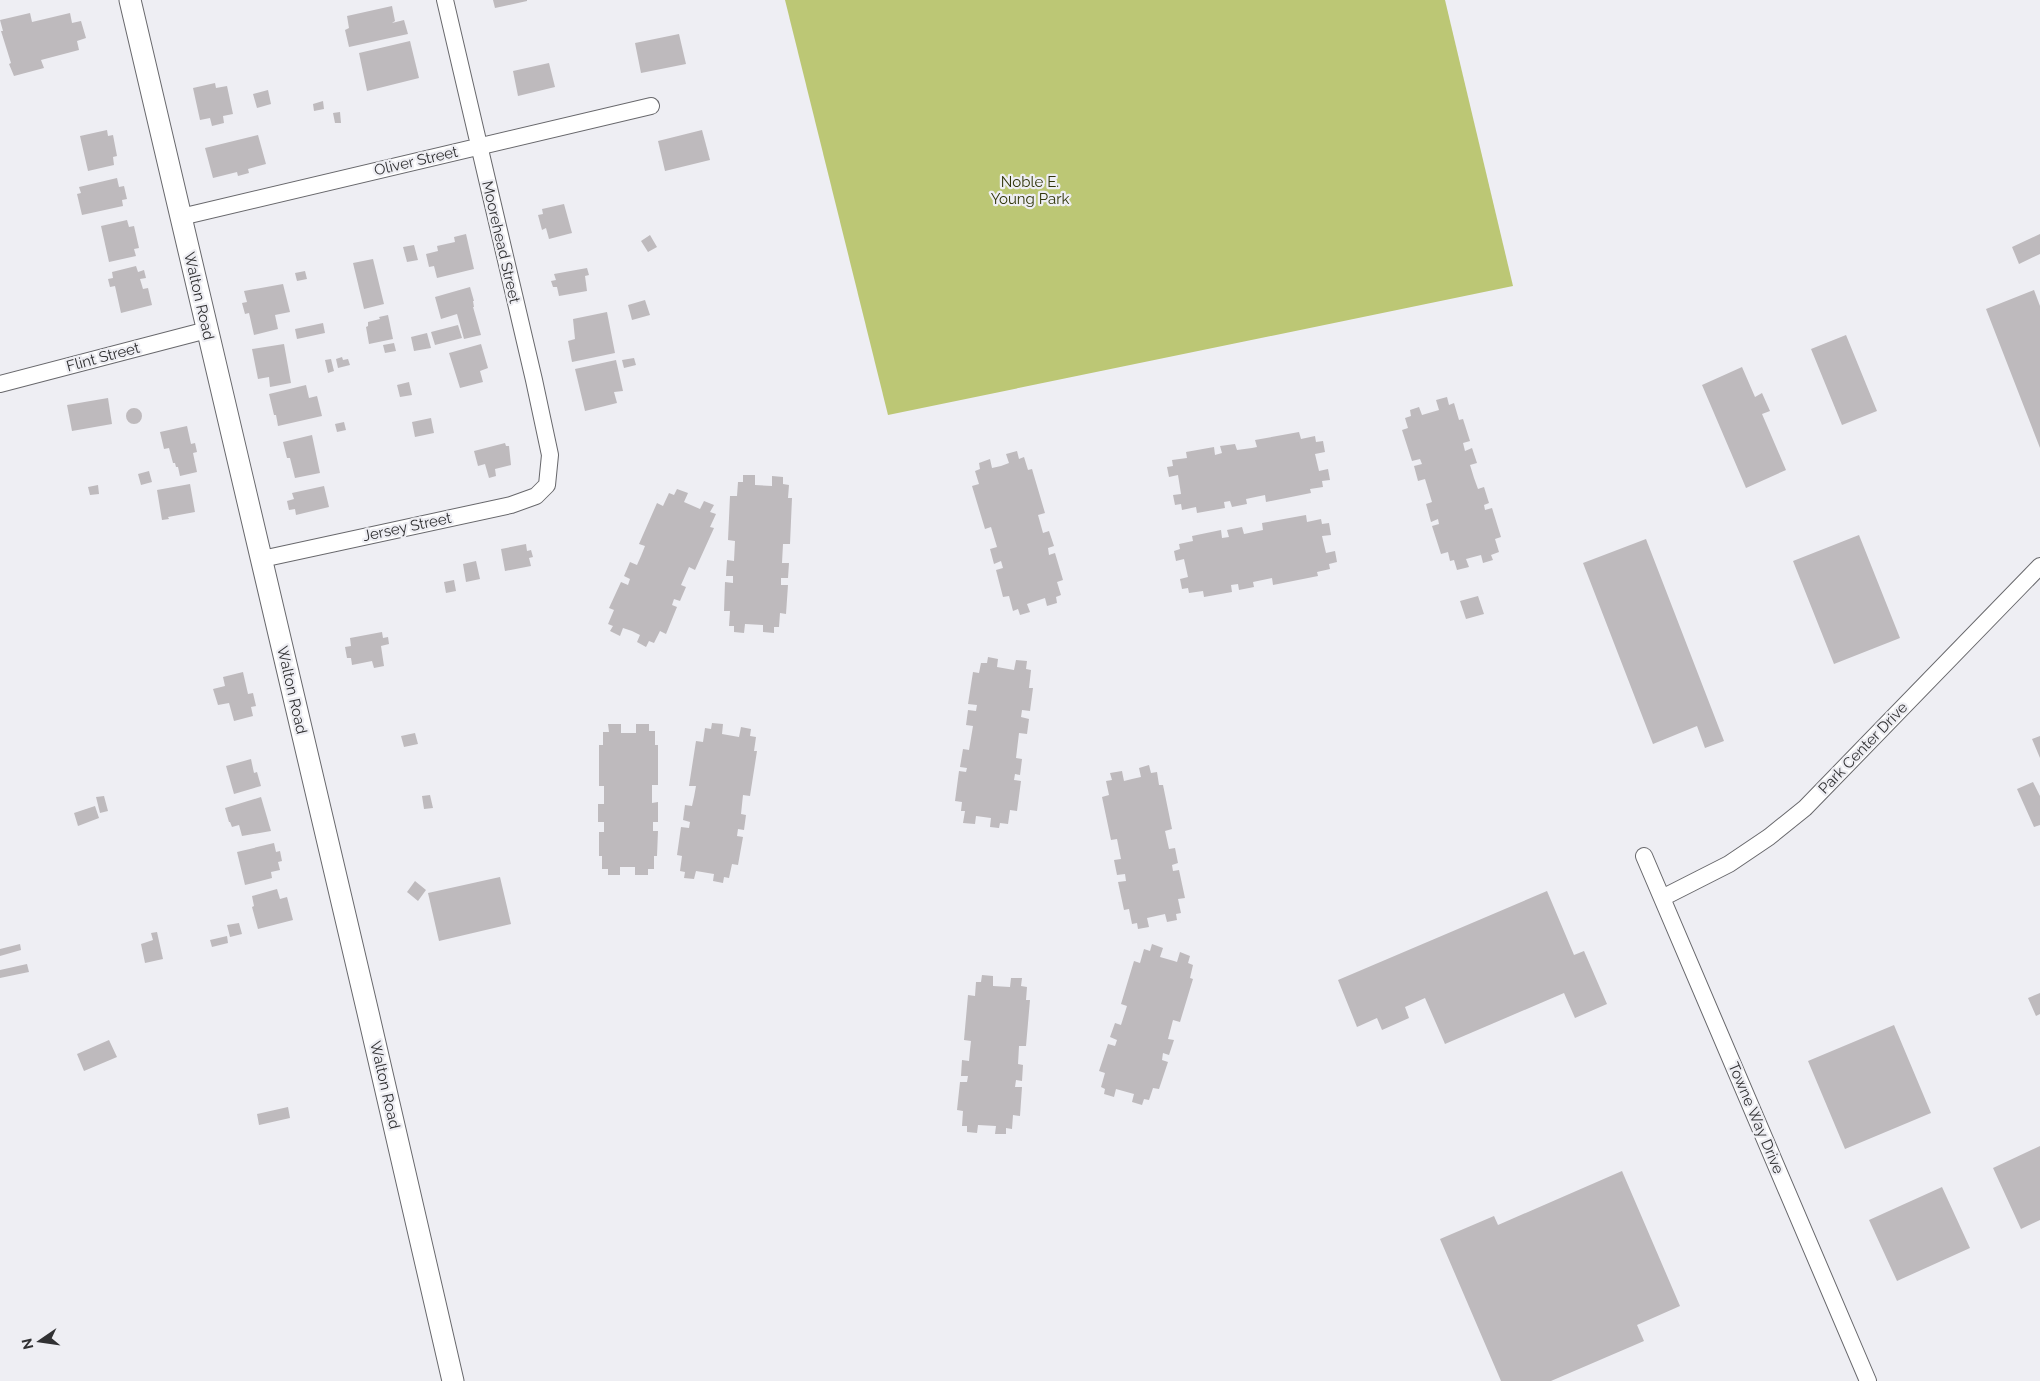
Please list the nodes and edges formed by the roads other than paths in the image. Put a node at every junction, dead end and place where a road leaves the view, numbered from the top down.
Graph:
1 (130, 0) edge
2 (445, 0) edge
3 (651, 106) dead end
4 (479, 146) junction
5 (181, 217) junction
6 (207, 330) junction
7 (0, 384) edge
8 (547, 485) joint
9 (262, 559) junction
10 (2040, 566) edge
11 (1644, 856) dead end
12 (1662, 898) junction
13 (453, 1381) edge
14 (1868, 1381) edge

1 - 5 street, Walton Road
2 - 4 street, Moorehead Street
3 - 4 street, Oliver Street
4 - 5 street, Oliver Street
4 - 8 street, Moorehead Street
5 - 6 street, Walton Road
6 - 7 street, Flint Street
6 - 9 street, Walton Road
8 - 9 street, Jersey Street
9 - 13 street, Walton Road
10 - 12 street, Park Center Drive
11 - 12 street, Towne Way Drive
12 - 14 street, Towne Way Drive

